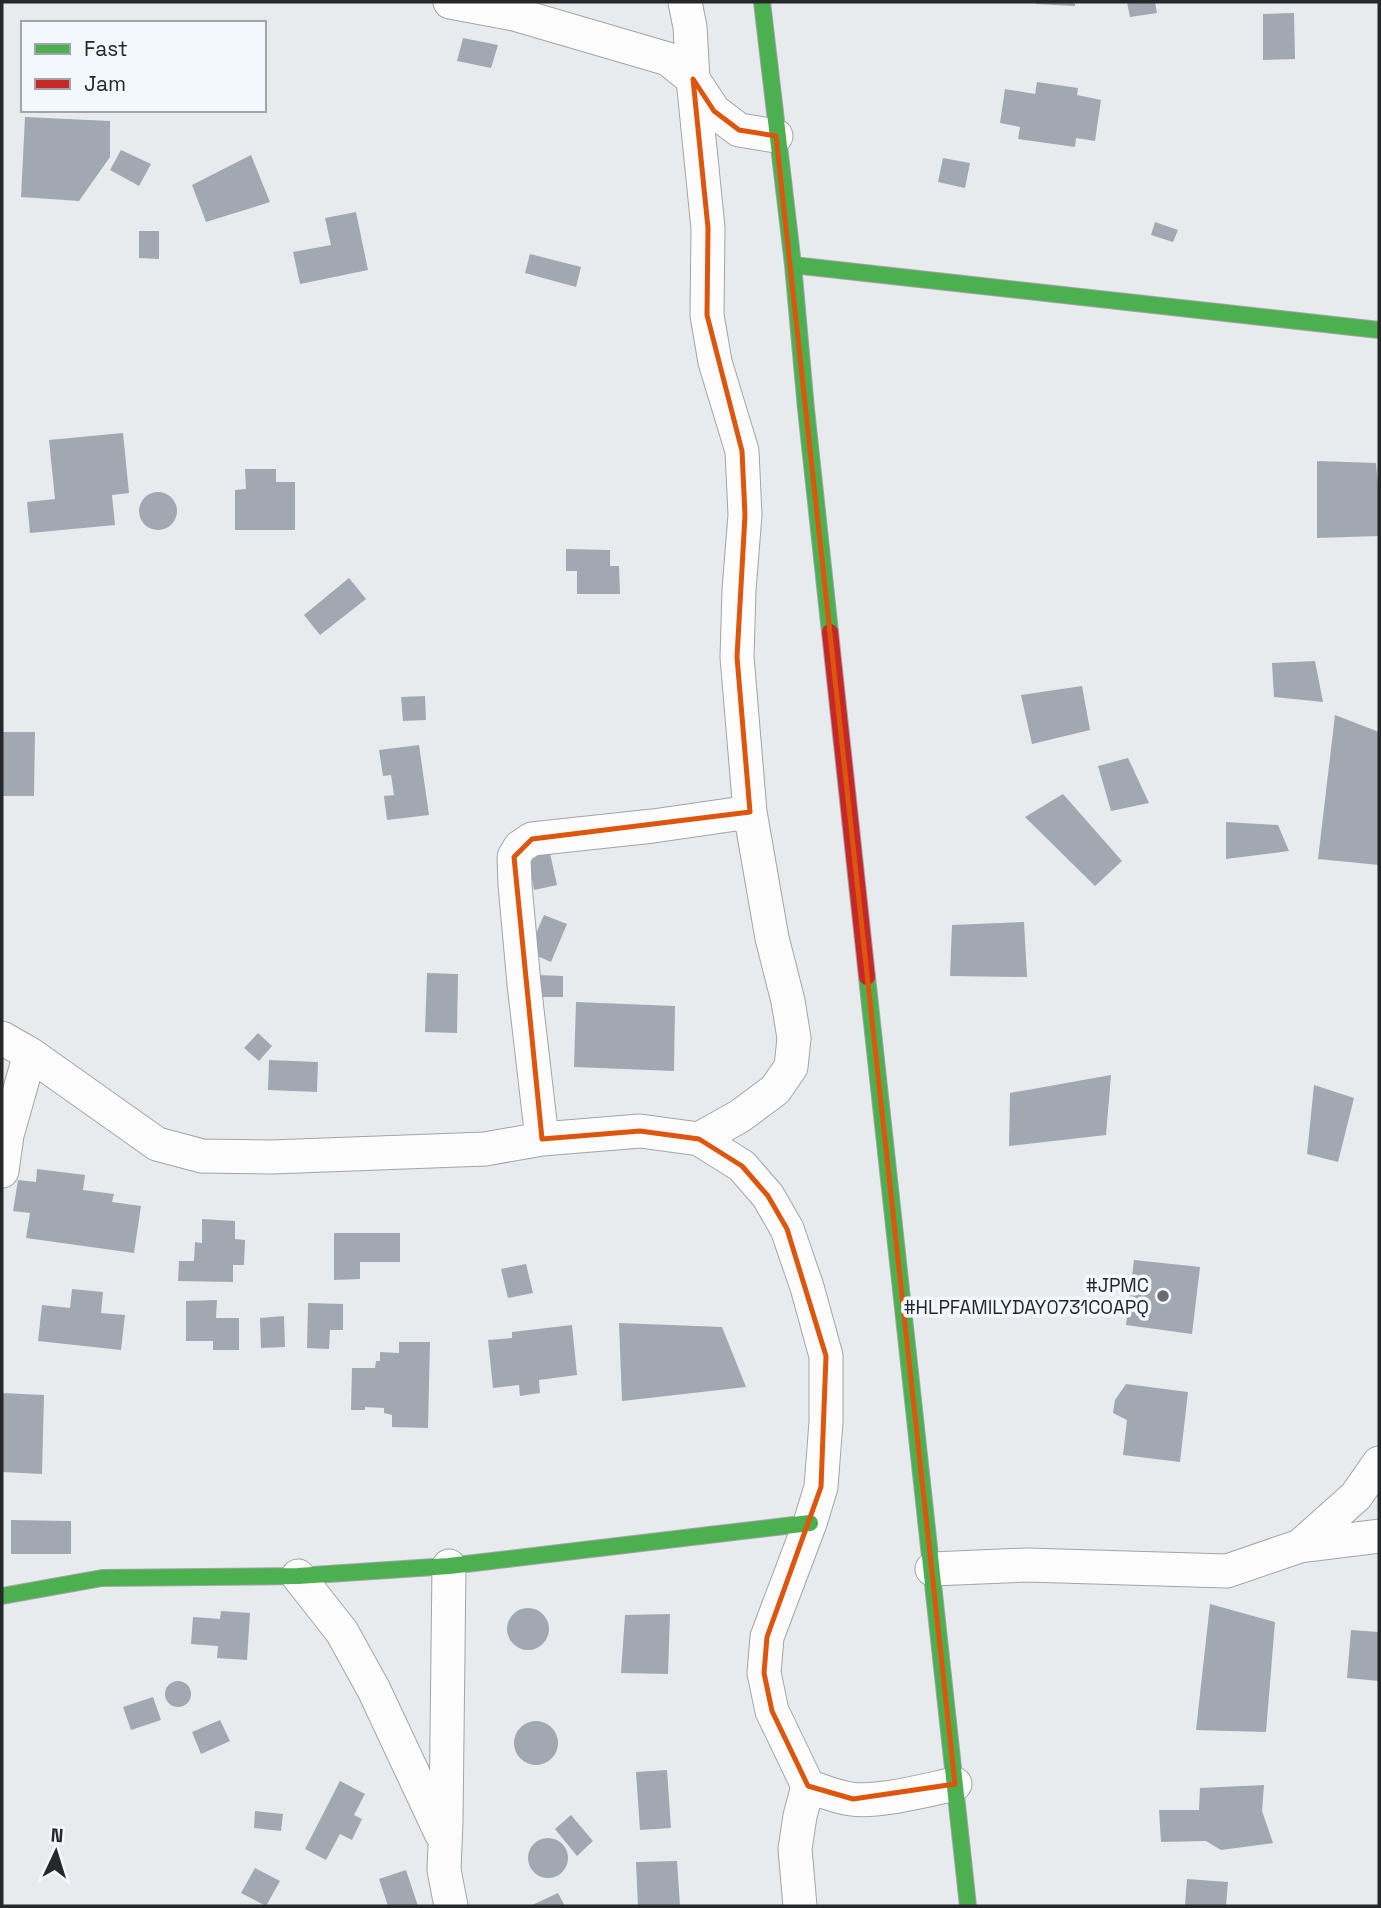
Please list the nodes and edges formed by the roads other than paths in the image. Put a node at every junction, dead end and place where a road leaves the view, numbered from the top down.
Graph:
1 (450, 2) edge
2 (684, 2) edge
3 (762, 2) edge
4 (693, 79) junction
5 (776, 136) junction
6 (793, 265) junction
7 (1379, 330) edge
8 (750, 812) junction
9 (16, 1046) edge
10 (542, 1139) junction
11 (699, 1139) junction
12 (2, 1171) edge
13 (1379, 1463) edge
14 (810, 1523) junction
15 (1379, 1536) edge
16 (1300, 1546) junction
17 (449, 1566) junction
18 (932, 1569) junction
19 (298, 1576) junction
20 (2, 1595) edge
21 (955, 1784) junction
22 (808, 1786) junction
23 (445, 1840) junction
24 (451, 1906) edge
25 (800, 1906) edge
26 (968, 1906) edge

1 - 4 street
2 - 4 street
3 - 5 street
4 - 5 street
4 - 8 street
5 - 6 street
6 - 7 street
6 - 18 street
8 - 10 street
8 - 11 street
9 - 10 street
9 - 12 street
10 - 11 street
11 - 14 street
13 - 16 street
14 - 17 street
14 - 22 street
15 - 16 street
16 - 18 street
17 - 19 street
17 - 23 street
18 - 21 street
19 - 20 street
19 - 23 street
21 - 22 street
21 - 26 street
22 - 25 street
23 - 24 street

